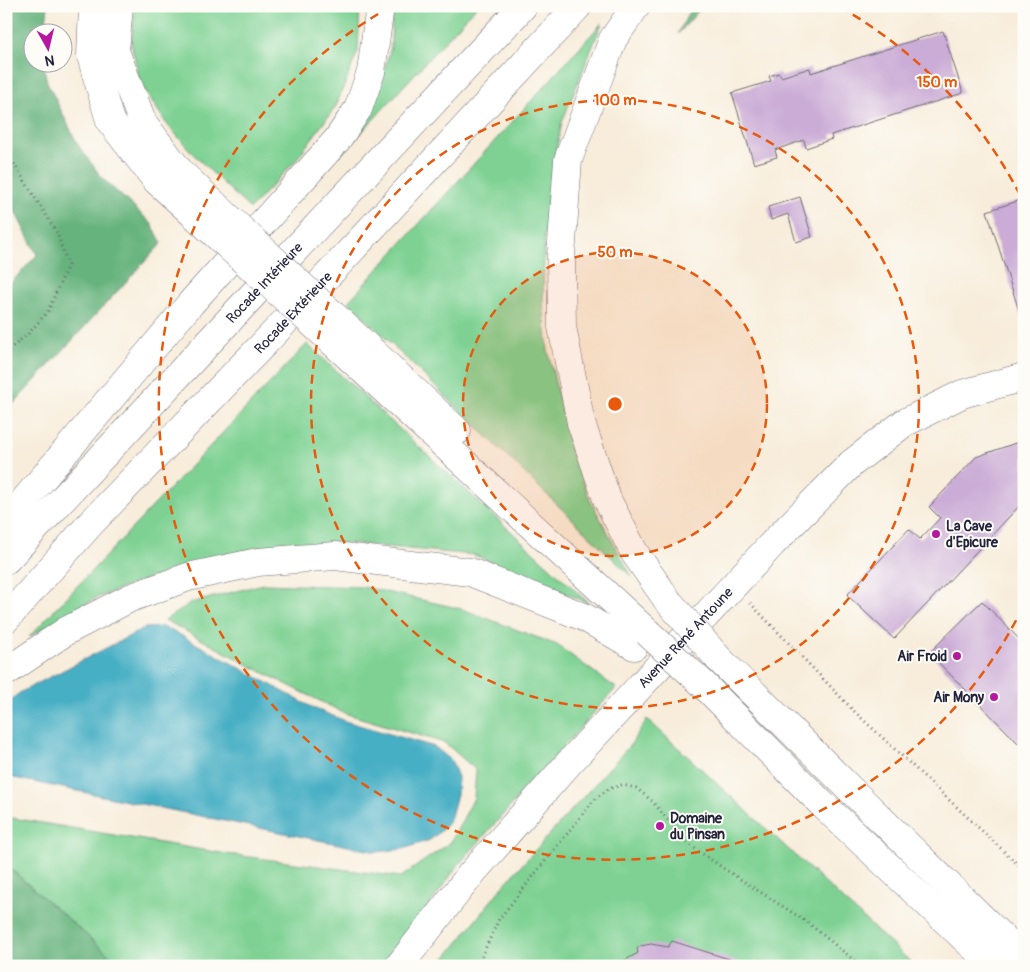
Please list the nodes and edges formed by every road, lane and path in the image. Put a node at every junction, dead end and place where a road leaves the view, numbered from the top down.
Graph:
1 (93, 6) edge
2 (119, 6) edge
3 (380, 6) edge
4 (523, 6) edge
5 (578, 6) edge
6 (636, 6) edge
7 (6, 151) edge
8 (208, 213) junction
9 (6, 352) edge
10 (1024, 377) edge
11 (6, 522) edge
12 (6, 560) edge
13 (750, 603) dead end
14 (6, 619) edge
15 (652, 624) junction
16 (6, 672) edge
17 (707, 677) junction
18 (1024, 870) edge
19 (1024, 959) edge
20 (399, 966) edge
21 (478, 966) edge
22 (861, 966) edge
23 (994, 966) edge

1 - 8 main road
2 - 8 main road
3 - 11 main road
4 - 12 main road, Rocade Intérieure
5 - 14 main road, Rocade Extérieure
6 - 15 main road
7 - 9 path
8 - 15 main road, bridge
10 - 20 main road, Avenue René Antoune
13 - 18 path
15 - 16 main road
15 - 17 main road
15 - 17 main road, bridge
17 - 19 main road
17 - 23 main road
21 - 22 path

